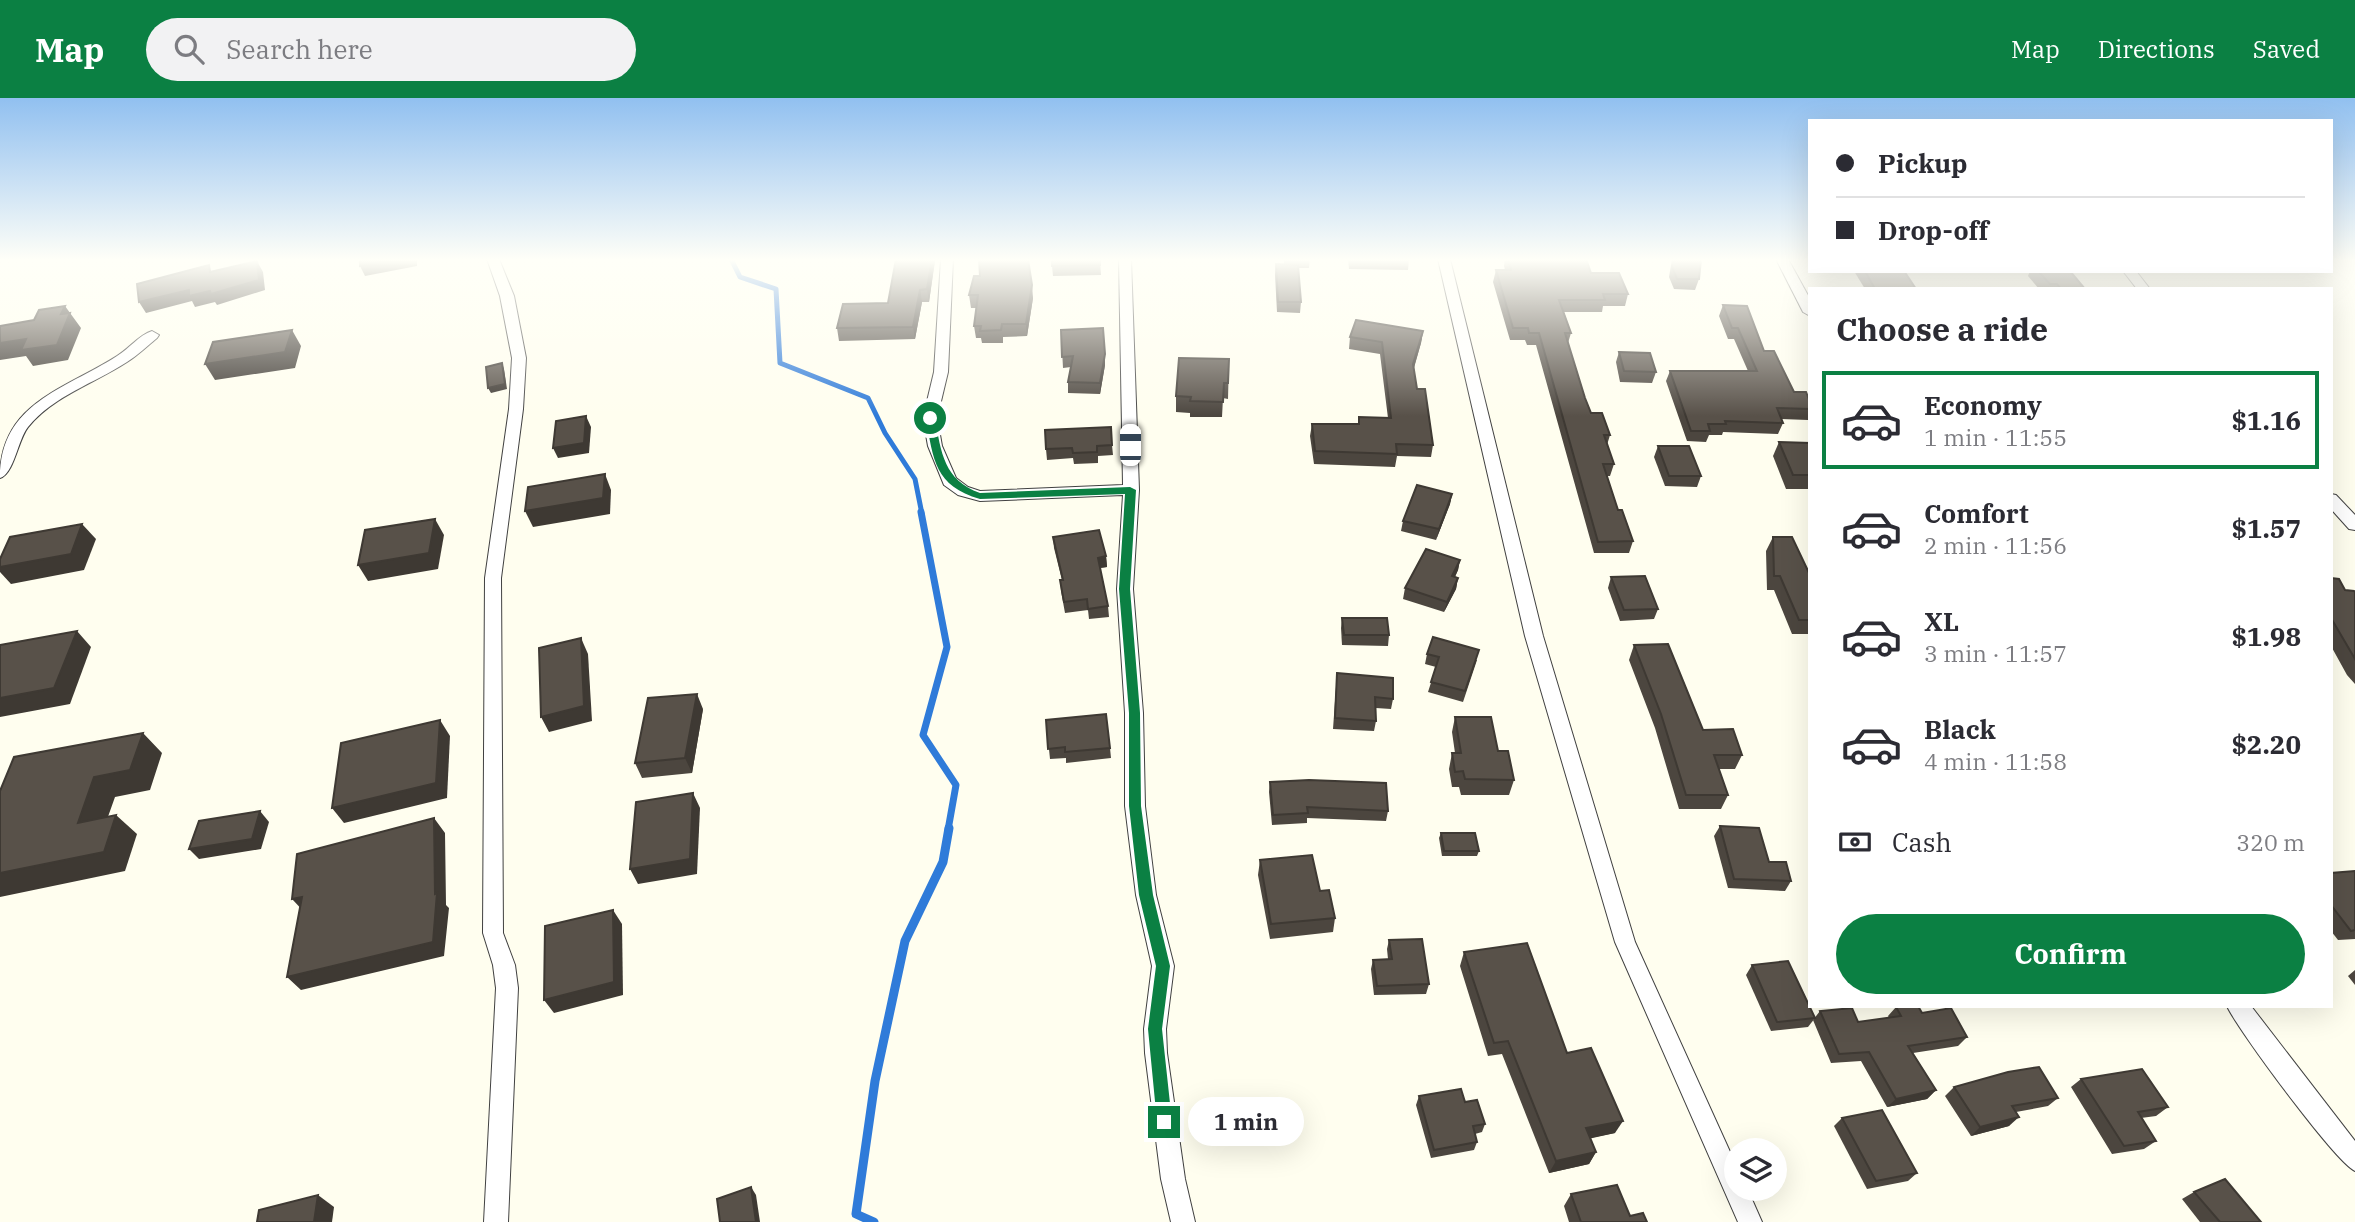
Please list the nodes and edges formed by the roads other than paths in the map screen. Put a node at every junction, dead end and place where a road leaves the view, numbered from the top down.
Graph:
1 (510, 311) edge
2 (945, 311) edge
3 (1126, 311) edge
4 (1457, 311) edge
5 (152, 335) dead end
6 (0, 473) edge
7 (1130, 490) junction
8 (2333, 501) edge
9 (2355, 526) edge
10 (2239, 1008) edge
11 (2355, 1159) edge
12 (496, 1222) edge
13 (1183, 1222) edge
14 (1750, 1222) edge

1 - 12 street
2 - 7 street
3 - 7 street
4 - 14 street
5 - 6 street
7 - 13 street
8 - 9 street
10 - 11 street

